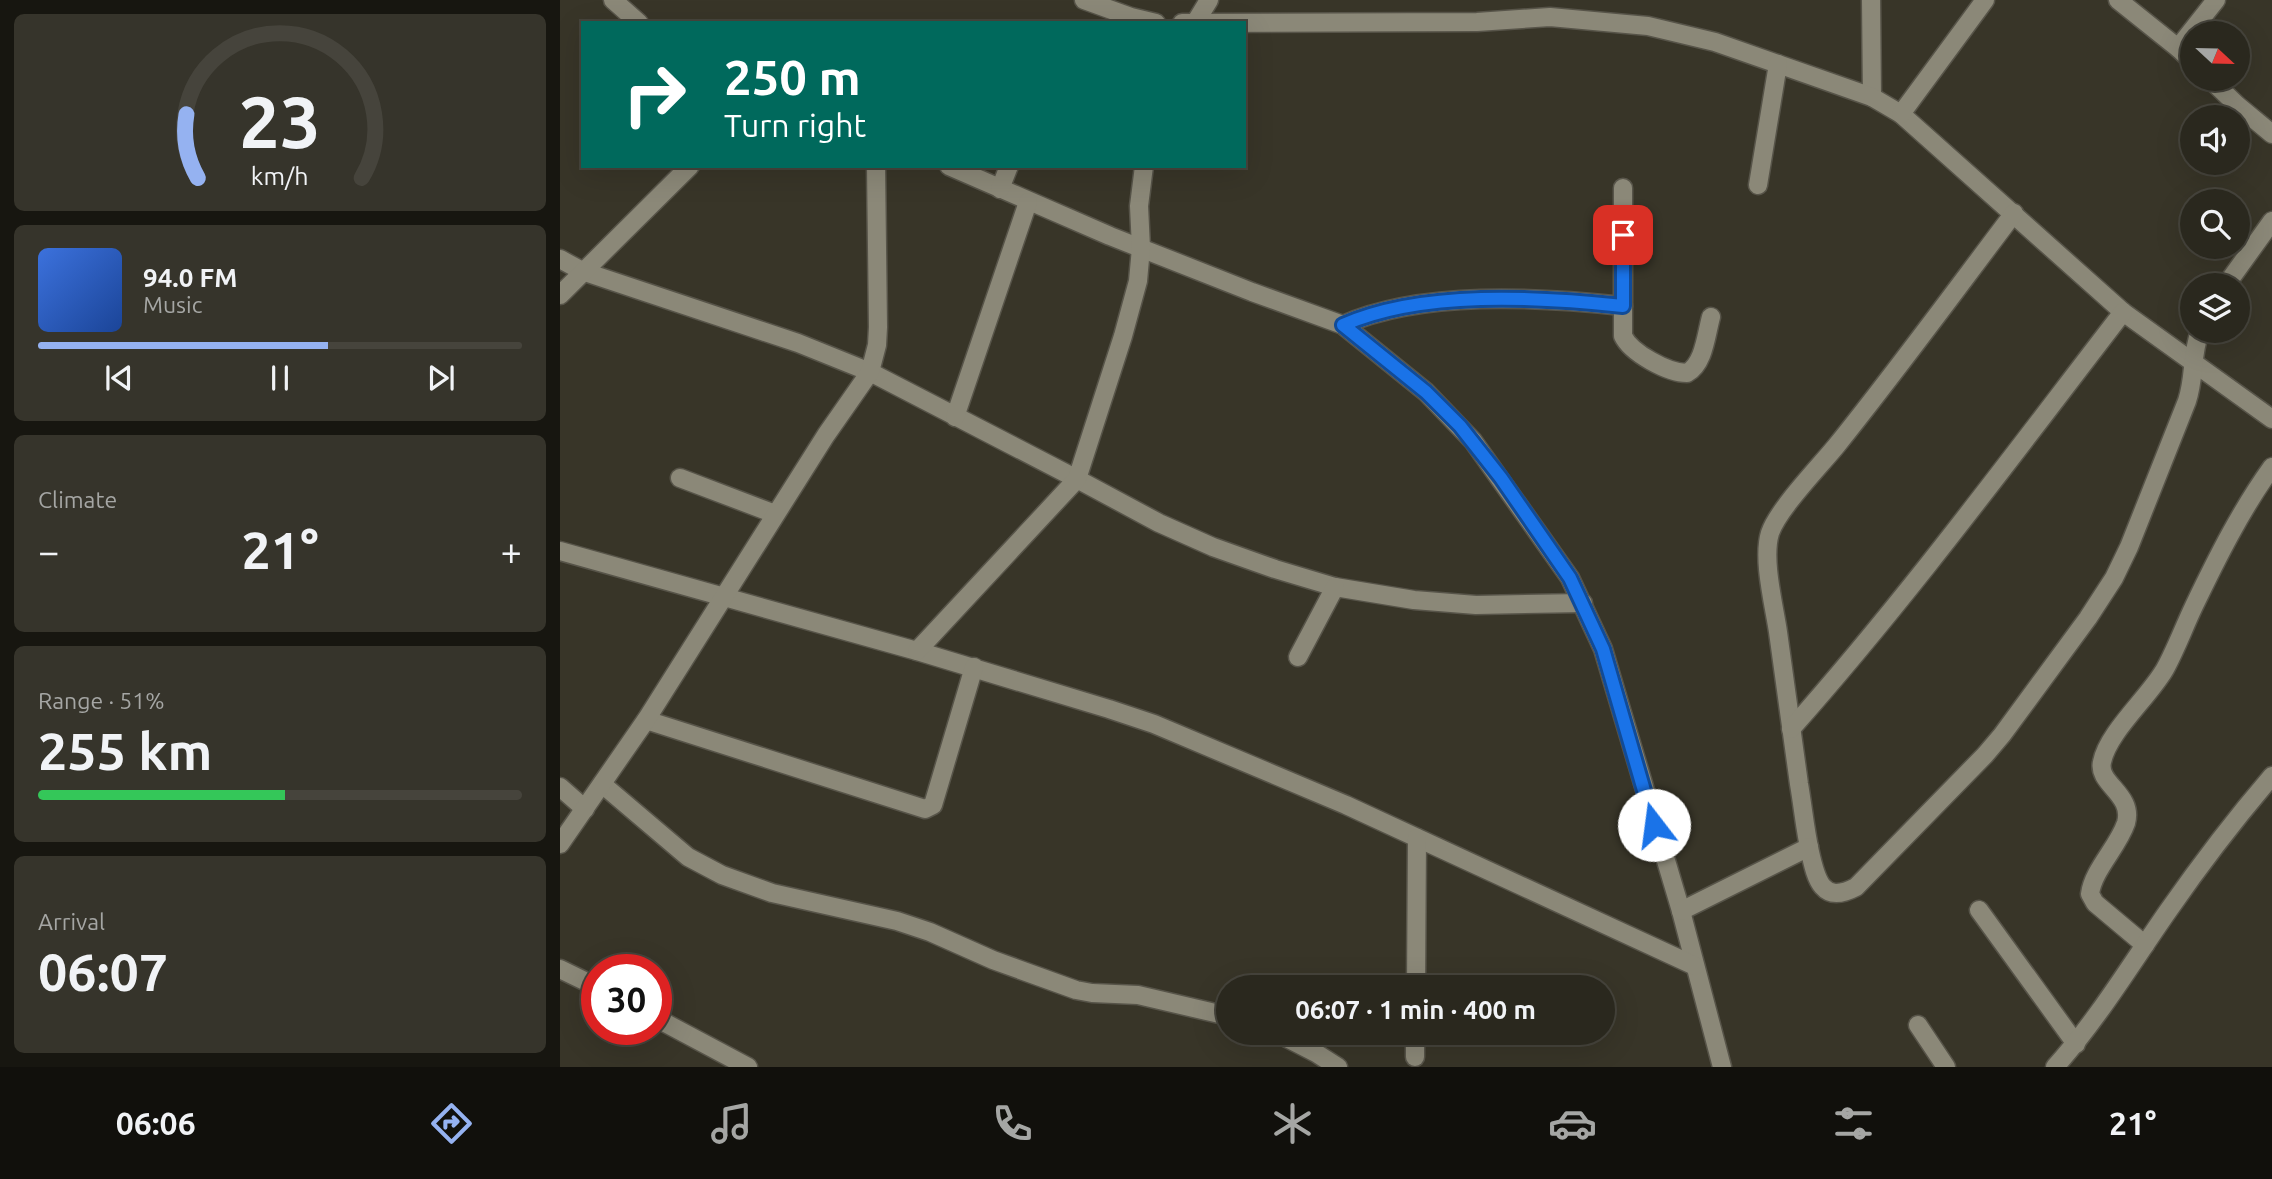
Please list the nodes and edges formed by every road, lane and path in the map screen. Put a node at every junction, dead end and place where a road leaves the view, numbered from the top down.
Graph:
1 (613, 0) edge
2 (1084, 0) edge
3 (1209, 0) edge
4 (1871, 0) edge
5 (1985, 0) edge
6 (2118, 0) edge
7 (2216, 0) edge
8 (637, 21) edge
9 (1148, 21) edge
10 (1196, 21) edge
11 (1246, 22) edge
12 (2178, 48) joint
13 (1778, 64) junction
14 (2222, 91) edge
15 (1872, 97) junction
16 (1901, 114) junction
17 (2272, 134) edge
18 (688, 168) edge
19 (876, 168) edge
20 (953, 168) edge
21 (1008, 168) edge
22 (1144, 168) edge
23 (1758, 185) dead end
24 (1623, 188) dead end
25 (1000, 189) junction
26 (1028, 202) junction
27 (2014, 214) junction
28 (2272, 221) edge
29 (1141, 248) junction
30 (560, 260) edge
31 (582, 271) junction
32 (2235, 273) edge
33 (560, 295) edge
34 (1623, 306) junction
35 (2123, 312) junction
36 (1711, 317) dead end
37 (1343, 325) junction
38 (2197, 343) edge
39 (2192, 362) junction
40 (870, 372) junction
41 (955, 417) junction
42 (2272, 419) edge
43 (2272, 467) edge
44 (680, 478) dead end
45 (1077, 479) junction
46 (775, 514) junction
47 (560, 551) edge
48 (1335, 587) junction
49 (726, 596) junction
50 (1583, 603) junction
51 (917, 651) junction
52 (1298, 657) dead end
53 (974, 667) junction
54 (646, 720) junction
55 (1791, 729) junction
56 (2272, 776) edge
57 (602, 784) junction
58 (560, 787) edge
59 (585, 808) junction
60 (1417, 838) junction
61 (560, 844) edge
62 (1809, 847) junction
63 (1979, 910) dead end
64 (1681, 911) junction
65 (2145, 945) junction
66 (1695, 966) junction
67 (560, 969) edge
68 (1416, 975) edge
69 (581, 979) edge
70 (1216, 1013) edge
71 (1917, 1025) dead end
72 (672, 1027) edge
73 (2076, 1044) junction
74 (1301, 1045) edge
75 (1415, 1045) edge
76 (1415, 1057) dead end
77 (748, 1067) edge
78 (1338, 1067) edge
79 (1722, 1067) edge
80 (1946, 1067) edge
81 (2055, 1067) edge

1 - 8 street
2 - 9 street
3 - 10 street
4 - 15 street
5 - 16 street
6 - 12 street
7 - 12 street
11 - 13 street
13 - 15 street
13 - 23 street
14 - 17 street
15 - 16 street
16 - 27 street
18 - 31 street
19 - 40 street
20 - 25 street
21 - 25 street
22 - 29 street
24 - 34 street
25 - 26 street
26 - 29 street
26 - 41 street
27 - 35 street
27 - 55 street
28 - 32 street
29 - 37 street
29 - 45 street
30 - 31 street
31 - 33 street
31 - 40 street
34 - 36 street
34 - 37 street
35 - 39 street
35 - 55 street
37 - 50 street
38 - 39 street
39 - 42 street
39 - 62 street
40 - 41 street
40 - 46 street
41 - 45 street
43 - 65 street
44 - 46 street
45 - 48 street
45 - 51 street
46 - 49 street
47 - 49 street
48 - 50 street
48 - 52 street
49 - 51 street
49 - 54 street
50 - 64 street
51 - 53 street
53 - 54 street
53 - 60 street
54 - 57 street
55 - 62 street
56 - 65 street
57 - 59 street
57 - 70 street
58 - 59 street
59 - 61 street
60 - 66 street
60 - 68 street
62 - 64 street
63 - 73 street
64 - 66 street
65 - 73 street
66 - 79 street
67 - 69 street
71 - 80 street
72 - 77 street
73 - 81 street
74 - 78 street
75 - 76 street

